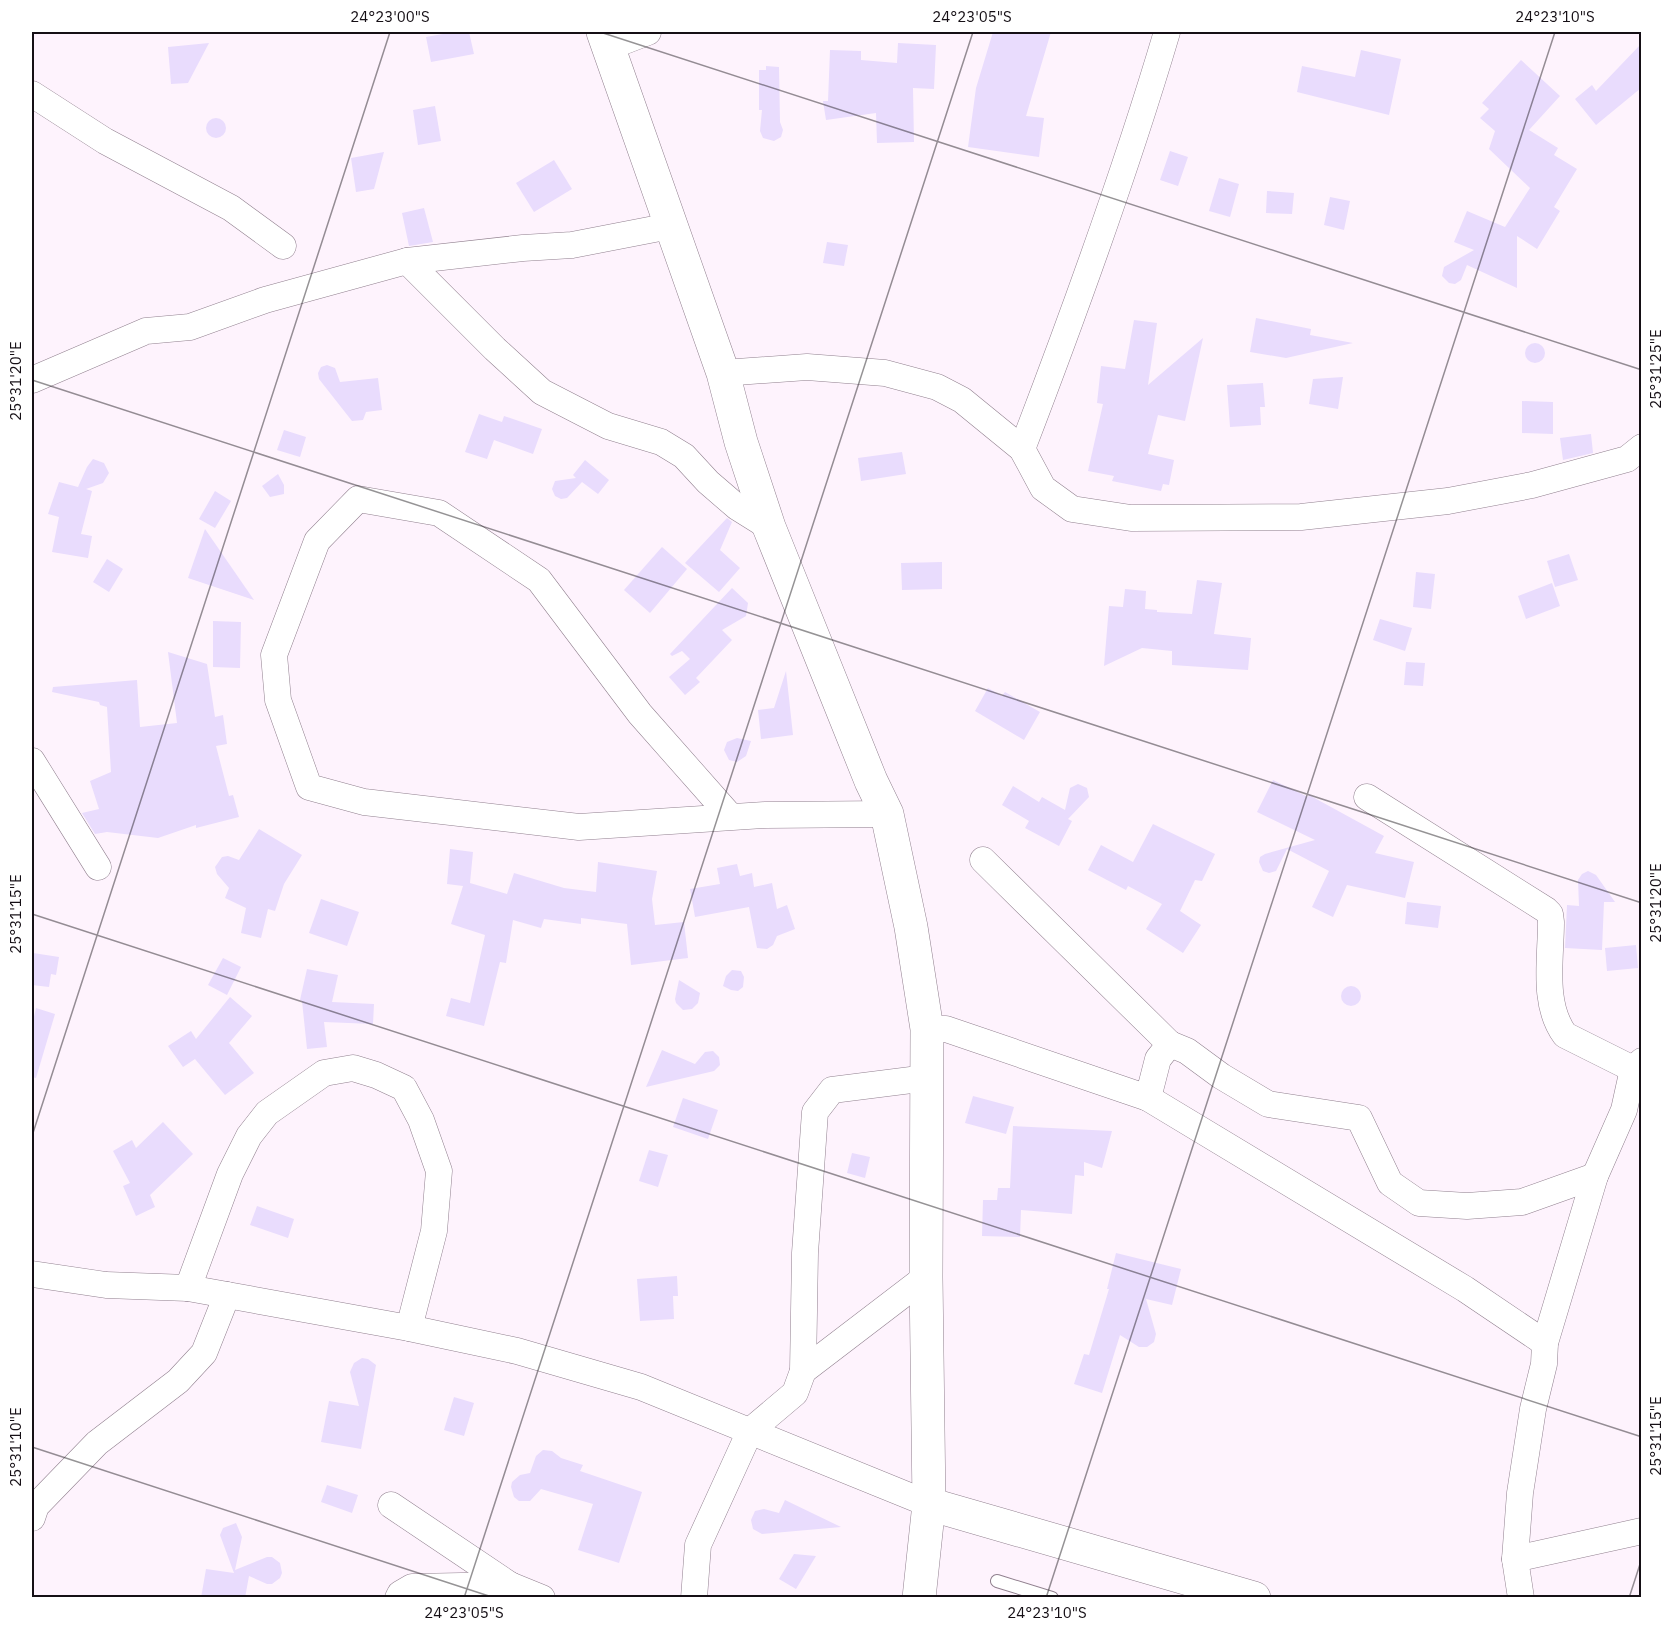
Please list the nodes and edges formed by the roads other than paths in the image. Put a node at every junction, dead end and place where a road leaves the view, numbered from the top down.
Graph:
1 (648, 32) edge
2 (1167, 32) edge
3 (606, 39) edge
4 (32, 94) edge
5 (670, 226) junction
6 (283, 246) dead end
7 (407, 261) junction
8 (723, 373) junction
9 (32, 380) edge
10 (1641, 447) edge
11 (1022, 449) junction
12 (769, 527) junction
13 (32, 761) edge
14 (1367, 797) dead end
15 (887, 814) junction
16 (731, 817) junction
17 (983, 860) dead end
18 (98, 867) dead end
19 (927, 1029) junction
20 (1170, 1044) junction
21 (1637, 1065) edge
22 (927, 1078) junction
23 (1148, 1098) junction
24 (1595, 1176) junction
25 (32, 1274) edge
26 (926, 1276) junction
27 (188, 1288) junction
28 (226, 1295) junction
29 (409, 1328) junction
30 (1545, 1343) junction
31 (803, 1371) junction
32 (750, 1431) junction
33 (928, 1504) junction
34 (391, 1505) dead end
35 (32, 1518) edge
36 (1641, 1531) edge
37 (1515, 1559) junction
38 (997, 1581) dead end
39 (510, 1585) junction
40 (398, 1598) edge
41 (542, 1598) edge
42 (694, 1598) edge
43 (919, 1598) edge
44 (1052, 1598) edge
45 (1254, 1598) edge
46 (1521, 1598) edge

1 - 3 street
2 - 11 street
3 - 5 street
4 - 6 street
5 - 7 street
5 - 8 street
7 - 9 street
7 - 12 street
8 - 11 street
8 - 12 street
10 - 11 street
12 - 15 street
13 - 18 street
14 - 21 street
15 - 16 street
15 - 19 street
16 - 16 street
17 - 20 street
19 - 22 street
19 - 23 street
20 - 23 street
20 - 24 street
21 - 24 street
22 - 26 street
22 - 31 street
23 - 30 street
24 - 30 street
25 - 27 street
26 - 31 street
26 - 33 street
27 - 28 street
27 - 29 street
28 - 29 street
28 - 35 street
29 - 32 street
30 - 37 street
31 - 32 street
32 - 33 street
32 - 42 street
33 - 43 street
33 - 45 street
34 - 39 street
36 - 37 street
37 - 46 street
38 - 44 lane
39 - 40 street
39 - 41 street

